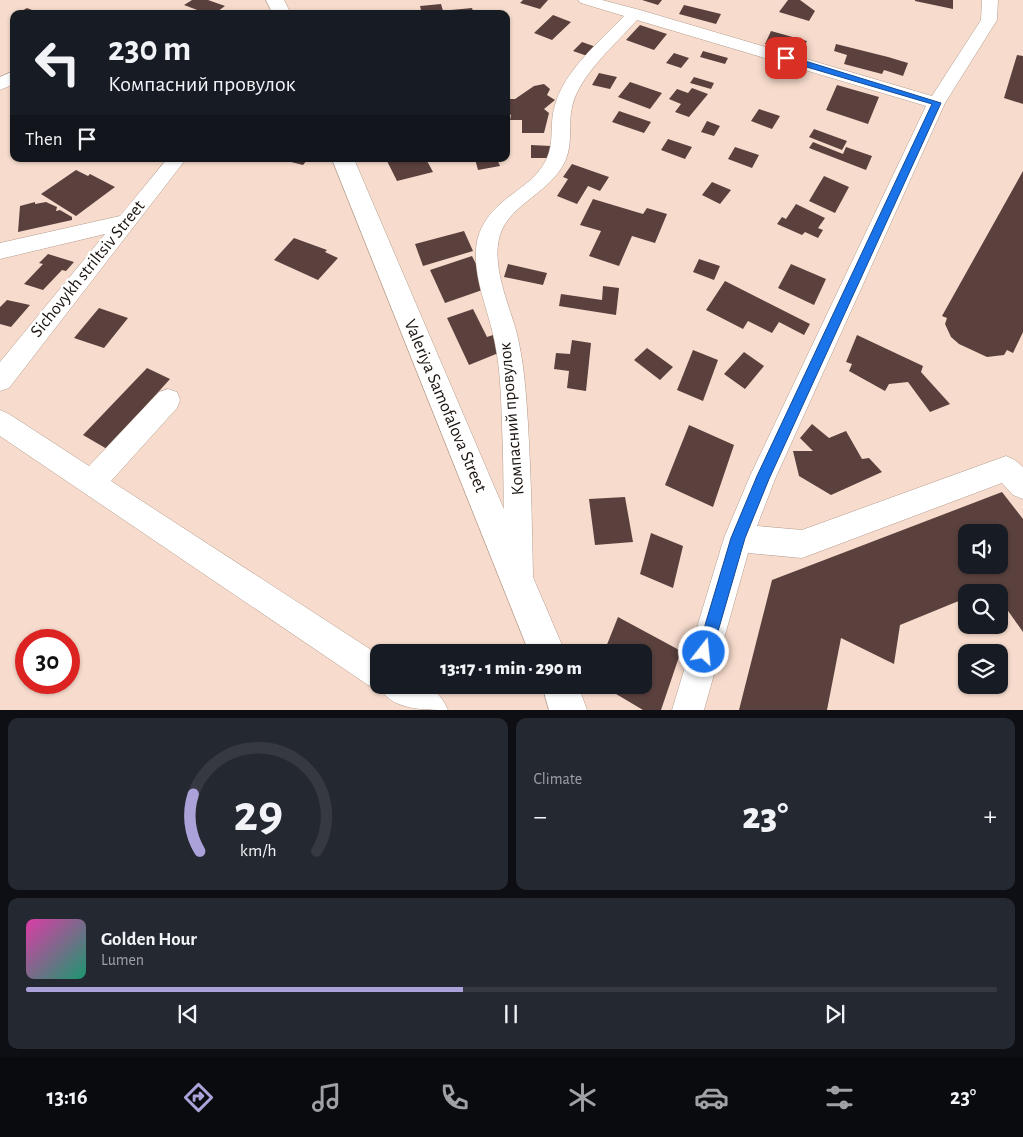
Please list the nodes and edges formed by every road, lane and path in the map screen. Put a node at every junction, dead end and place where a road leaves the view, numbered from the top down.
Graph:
1 (586, 0) edge
2 (990, 0) edge
3 (635, 13) junction
4 (936, 103) junction
5 (175, 162) edge
6 (344, 162) edge
7 (125, 222) junction
8 (0, 251) edge
9 (0, 380) edge
10 (168, 400) dead end
11 (0, 422) edge
12 (91, 483) junction
13 (1023, 486) edge
14 (738, 538) junction
15 (518, 581) junction
16 (543, 644) edge
17 (370, 668) edge
18 (408, 694) edge
19 (563, 694) edge
20 (432, 710) edge
21 (568, 710) edge
22 (688, 710) edge

1 - 3 street
2 - 4 street
3 - 4 street
3 - 15 street, Компасний провулок
4 - 14 street
5 - 7 street, Sichovykh striltsiv Street
6 - 15 street, Valeriya Samofalova Street
7 - 8 street
7 - 9 street, Sichovykh striltsiv Street
10 - 12 street
11 - 12 street
12 - 17 street
13 - 14 street
14 - 22 street
15 - 16 street, Valeriya Samofalova Street
18 - 20 street
19 - 21 street

